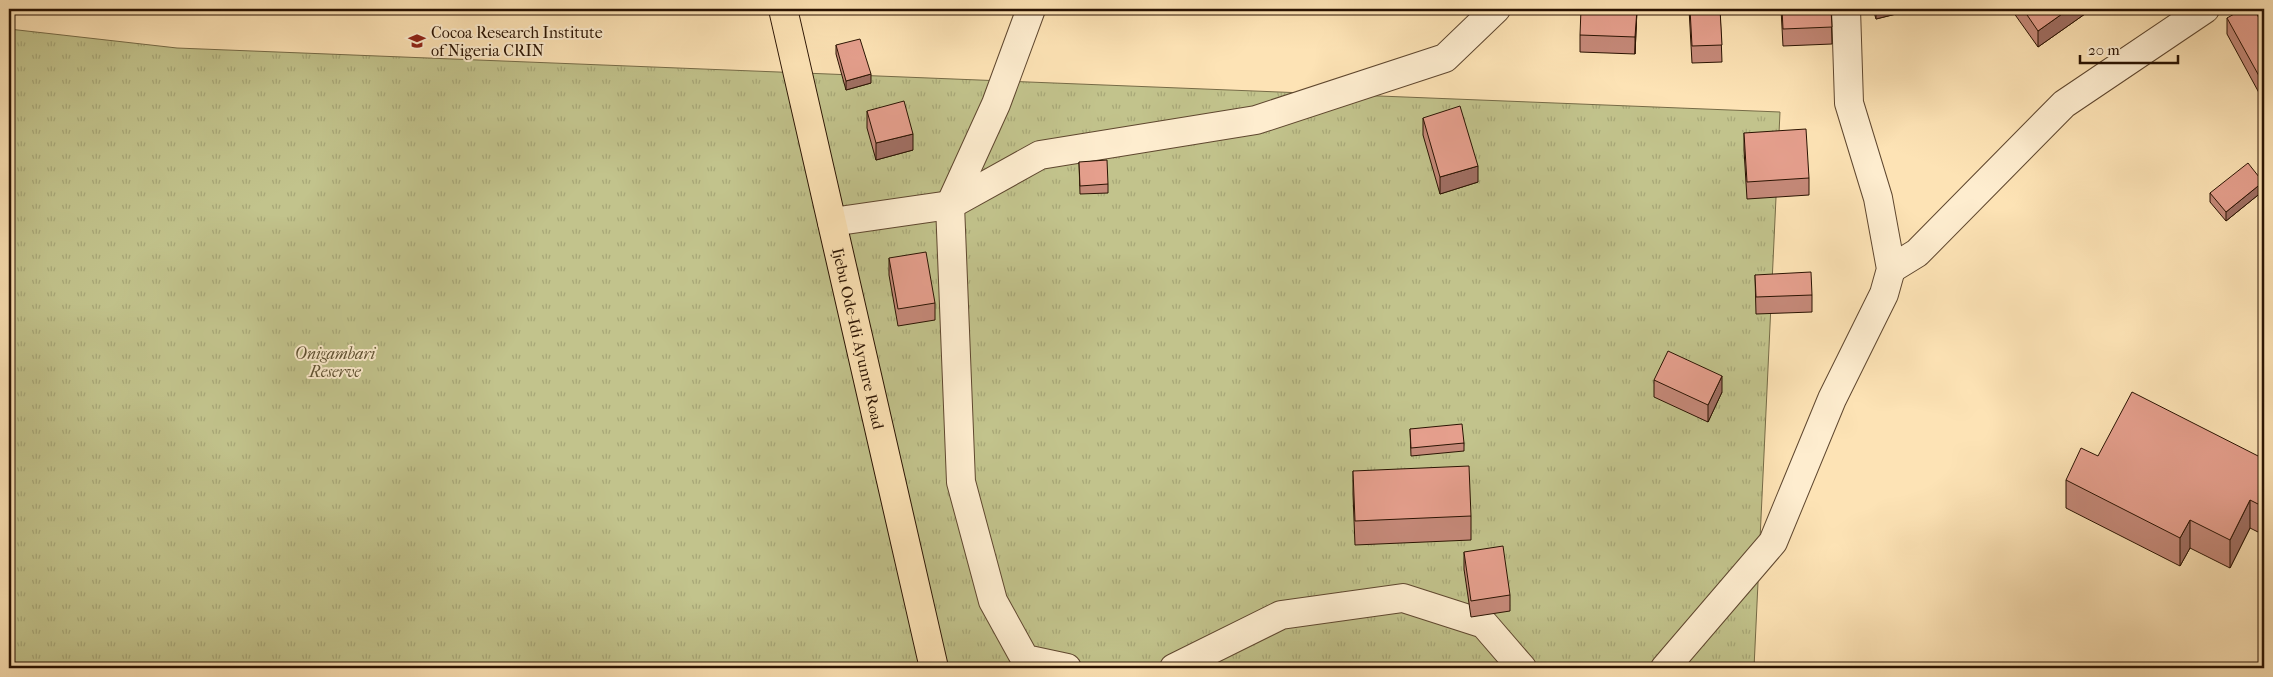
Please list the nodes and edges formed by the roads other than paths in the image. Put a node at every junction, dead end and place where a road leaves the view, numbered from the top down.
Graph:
1 (783, 9) edge
2 (1031, 9) edge
3 (1496, 9) edge
4 (1846, 9) edge
5 (2205, 9) edge
6 (950, 205) junction
7 (832, 222) junction
8 (1891, 269) junction
9 (934, 668) edge
10 (1067, 668) edge
11 (1174, 668) edge
12 (1522, 668) edge
13 (1665, 668) edge

1 - 7 main road, Ijebu Ode-Idi Ayunre Road
2 - 6 street
3 - 6 street
4 - 8 street
5 - 8 street
6 - 7 street
6 - 10 street
7 - 9 main road, Ijebu Ode-Idi Ayunre Road
8 - 13 street
11 - 12 street

